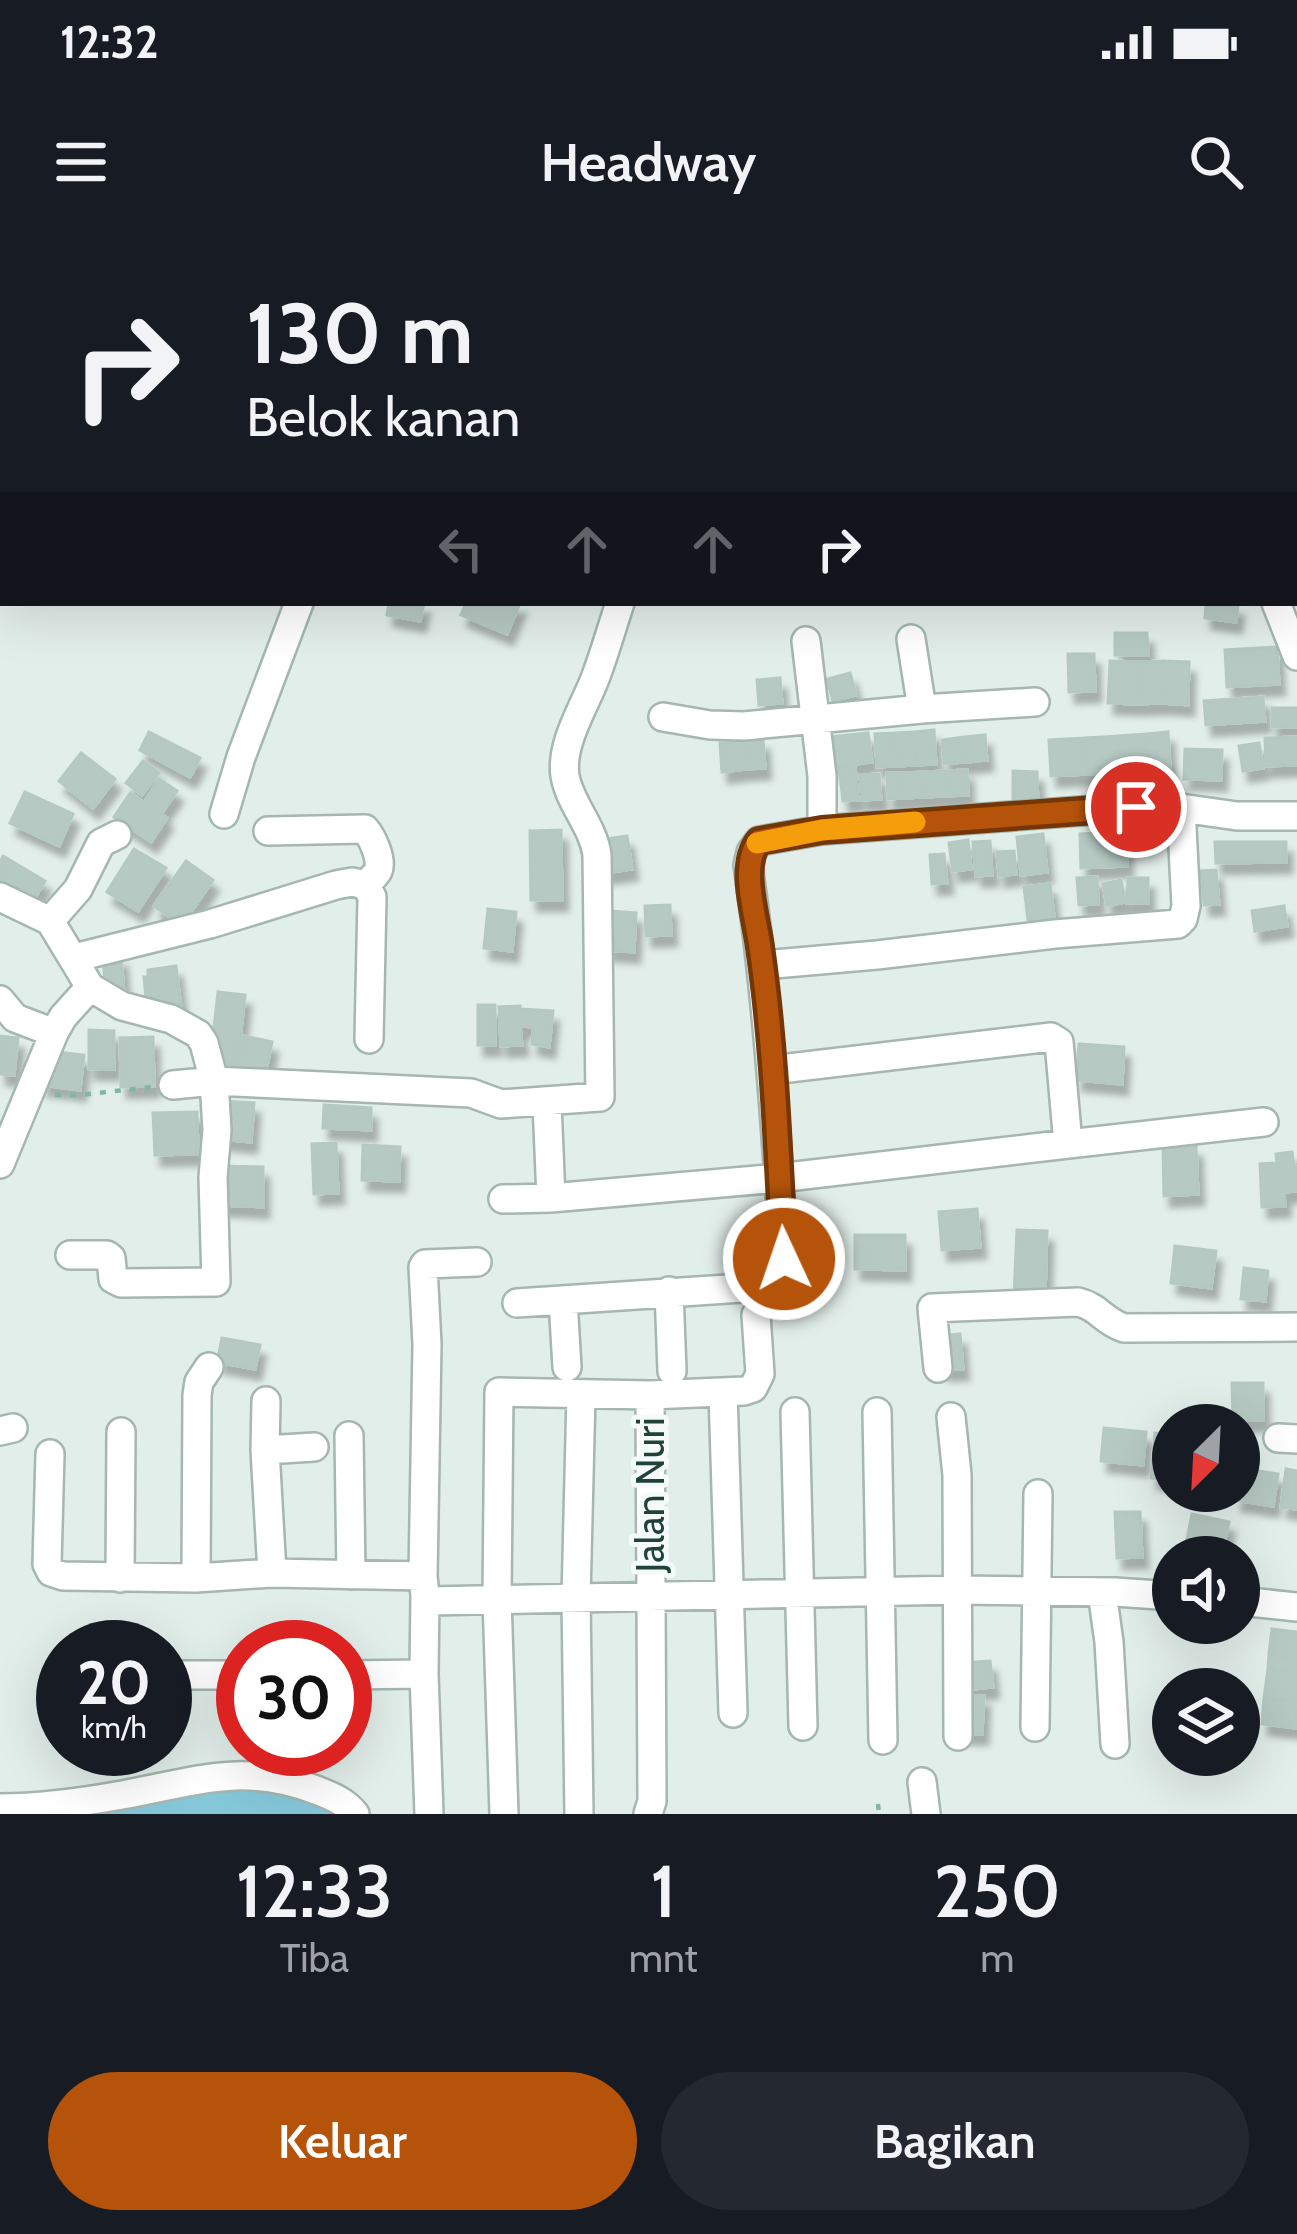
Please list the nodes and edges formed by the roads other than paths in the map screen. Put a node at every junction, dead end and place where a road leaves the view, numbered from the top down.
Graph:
1 (298, 606) edge
2 (619, 606) edge
3 (1277, 606) edge
4 (911, 639) dead end
5 (806, 641) dead end
6 (1297, 656) edge
7 (1035, 702) dead end
8 (922, 709) junction
9 (663, 717) dead end
10 (816, 720) junction
11 (1180, 808) junction
12 (224, 814) dead end
13 (1297, 816) edge
14 (822, 830) junction
15 (268, 831) dead end
16 (117, 836) dead end
17 (366, 885) junction
18 (0, 897) edge
19 (50, 921) junction
20 (74, 958) junction
21 (763, 964) junction
22 (90, 987) junction
23 (0, 1000) edge
24 (53, 1033) junction
25 (369, 1039) dead end
26 (772, 1070) junction
27 (214, 1082) junction
28 (173, 1085) road end
29 (547, 1103) junction
30 (1264, 1122) dead end
31 (1068, 1144) junction
32 (0, 1164) edge
33 (779, 1178) junction
34 (551, 1198) junction
35 (503, 1199) dead end
36 (70, 1255) dead end
37 (477, 1262) dead end
38 (669, 1291) junction
39 (563, 1300) junction
40 (517, 1303) dead end
41 (756, 1315) dead end
42 (1297, 1327) edge
43 (209, 1366) dead end
44 (567, 1367) dead end
45 (938, 1368) dead end
46 (672, 1371) dead end
47 (722, 1393) junction
48 (581, 1395) junction
49 (650, 1395) junction
50 (266, 1401) dead end
51 (795, 1412) dead end
52 (878, 1412) dead end
53 (951, 1417) dead end
54 (121, 1432) dead end
55 (349, 1436) dead end
56 (50, 1454) dead end
57 (1038, 1494) dead end
58 (272, 1574) junction
59 (351, 1575) junction
60 (120, 1578) junction
61 (196, 1578) junction
62 (424, 1586) junction
63 (957, 1590) junction
64 (1039, 1591) junction
65 (799, 1592) junction
66 (881, 1592) junction
67 (1117, 1592) junction
68 (728, 1593) junction
69 (1152, 1594) edge
70 (650, 1595) junction
71 (576, 1598) junction
72 (497, 1599) junction
73 (1260, 1603) edge
74 (1297, 1606) edge
75 (424, 1674) junction
76 (372, 1675) edge
77 (733, 1713) dead end
78 (803, 1726) dead end
79 (1035, 1727) dead end
80 (958, 1736) dead end
81 (883, 1740) dead end
82 (1115, 1744) dead end
83 (922, 1782) dead end
84 (0, 1808) edge
85 (355, 1814) edge
86 (429, 1814) edge
87 (504, 1814) edge
88 (579, 1814) edge
89 (648, 1814) edge
90 (926, 1814) edge

1 - 12 street
2 - 29 street
3 - 6 street
4 - 8 street
5 - 10 street
7 - 8 street
8 - 10 street
9 - 10 street
10 - 14 street
11 - 13 street
11 - 14 street
11 - 21 street
14 - 21 street
15 - 17 street
16 - 19 street
17 - 20 street
17 - 25 street
18 - 19 street
19 - 20 street
20 - 22 street
21 - 26 street
22 - 24 street
22 - 27 street
23 - 24 street
24 - 32 street
26 - 31 street
26 - 33 street
27 - 28 street
27 - 29 street
27 - 36 street
29 - 34 street
30 - 31 street
31 - 33 street
33 - 34 street
33 - 38 street
34 - 35 street
37 - 62 street
38 - 39 street
38 - 46 street
39 - 40 street
39 - 44 street
41 - 47 street
42 - 45 street
43 - 61 street
47 - 49 street
47 - 68 street
48 - 49 street
48 - 71 street
48 - 72 street
49 - 70 street, Jalan Nuri
50 - 58 street
51 - 65 street
52 - 66 street
53 - 63 street
54 - 60 street
55 - 59 street
56 - 60 street
57 - 64 street
58 - 59 street
58 - 61 street
59 - 62 street
60 - 61 street
62 - 72 street
62 - 75 street
63 - 64 street
63 - 66 street
63 - 80 street
64 - 67 street
64 - 79 street
65 - 66 street
65 - 68 street
65 - 78 street
66 - 81 street
67 - 69 street
67 - 82 street
68 - 70 street
68 - 77 street
70 - 71 street
70 - 89 street, Jalan Nuri
71 - 72 street
71 - 88 street
72 - 87 street
73 - 74 street
75 - 76 street
75 - 86 street
83 - 90 street
84 - 85 street

